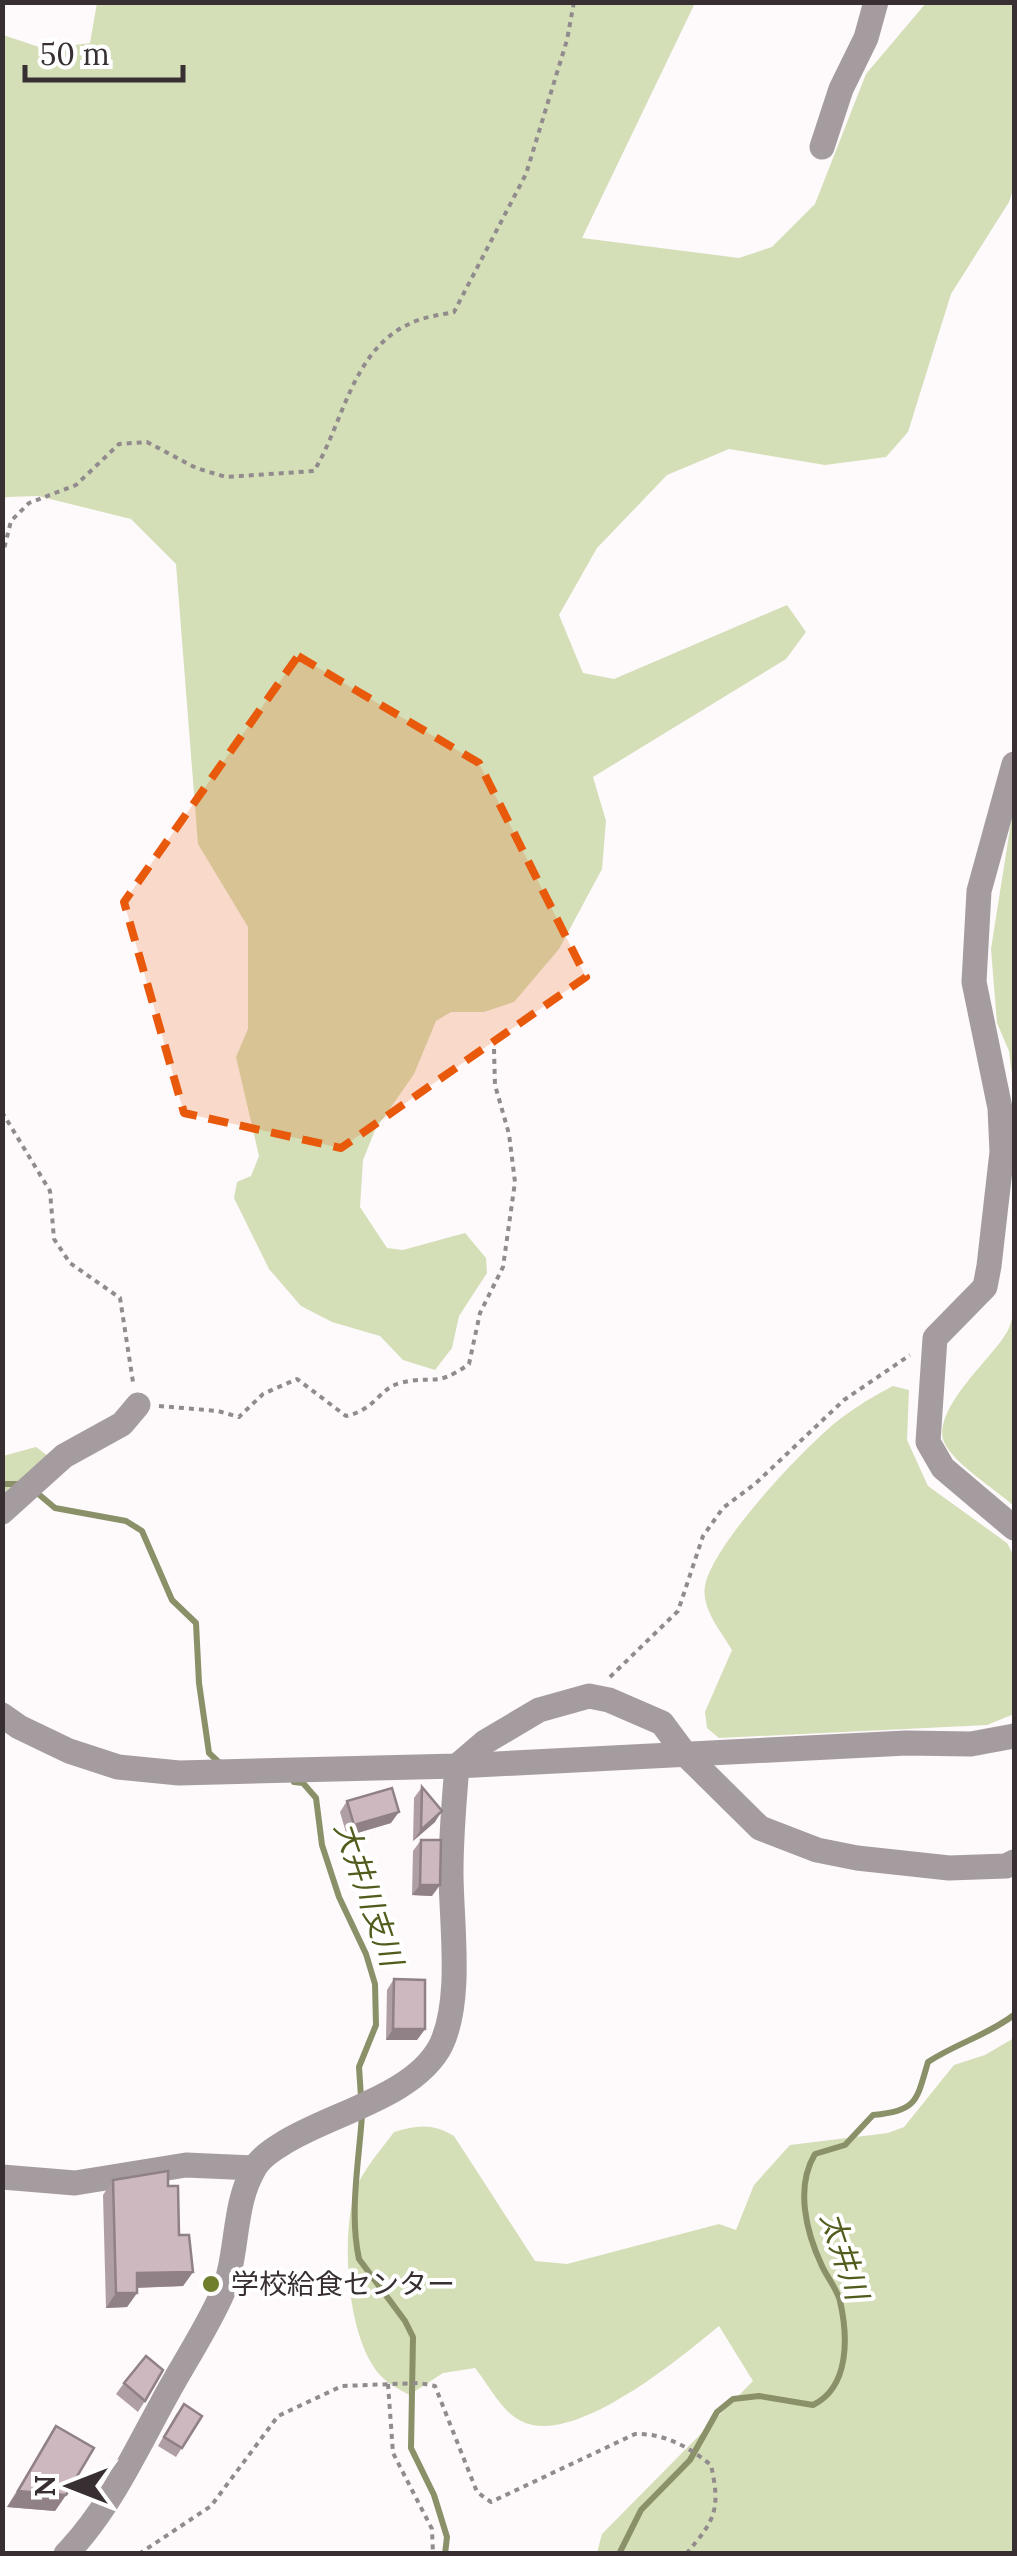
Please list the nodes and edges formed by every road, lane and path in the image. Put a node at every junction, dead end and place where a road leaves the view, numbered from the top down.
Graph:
1 (574, 2) edge
2 (876, 2) edge
3 (822, 148) dead end
4 (2, 557) edge
5 (1014, 764) edge
6 (494, 1049) dead end
7 (2, 1112) edge
8 (934, 1338) junction
9 (138, 1405) junction
10 (10, 1507) edge
11 (1014, 1528) edge
12 (589, 1696) junction
13 (2, 1715) edge
14 (1014, 1736) edge
15 (686, 1754) junction
16 (457, 1766) junction
17 (1014, 1862) edge
18 (254, 2168) junction
19 (2, 2177) edge
20 (388, 2384) junction
21 (66, 2554) edge
22 (139, 2554) edge
23 (433, 2554) edge
24 (686, 2554) edge

1 - 4 path
2 - 3 street
5 - 8 street
6 - 9 path
7 - 9 path
8 - 11 street
8 - 12 path
9 - 10 street
12 - 15 street
12 - 16 street
13 - 16 street
14 - 15 street
15 - 16 street
15 - 17 street
16 - 18 street
18 - 19 street
18 - 21 street
20 - 22 path
20 - 23 path
20 - 24 path

